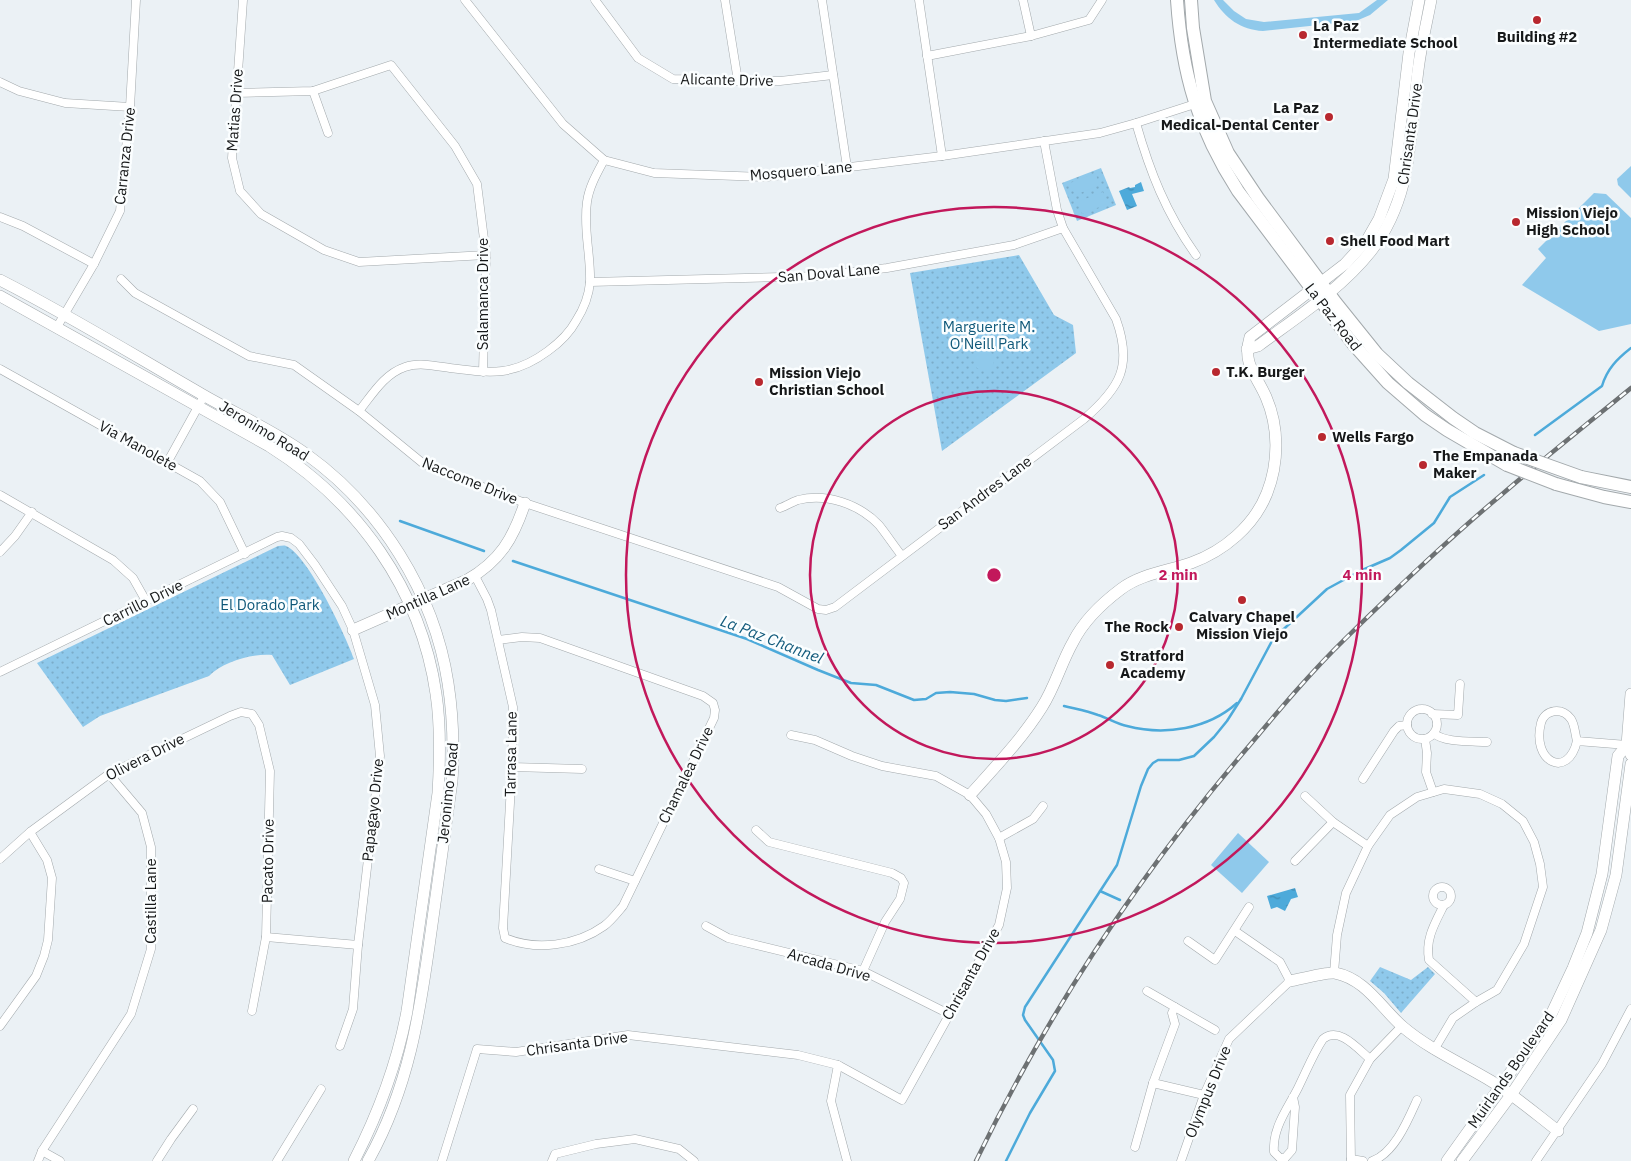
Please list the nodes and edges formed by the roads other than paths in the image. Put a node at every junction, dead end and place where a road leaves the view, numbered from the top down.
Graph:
1 (136, 0) edge
2 (244, 0) edge
3 (465, 0) edge
4 (595, 0) edge
5 (725, 0) edge
6 (822, 0) edge
7 (919, 0) edge
8 (1023, 0) edge
9 (1102, 0) edge
10 (1177, 0) edge
11 (1190, 0) edge
12 (1419, 0) edge
13 (1431, 0) edge
14 (1031, 36) junction
15 (927, 56) junction
16 (833, 75) junction
17 (738, 81) junction
18 (0, 82) edge
19 (313, 91) junction
20 (237, 93) junction
21 (1200, 102) junction
22 (130, 107) junction
23 (1136, 123) junction
24 (328, 133) dead end
25 (1044, 141) junction
26 (942, 156) junction
27 (604, 160) junction
28 (847, 167) junction
29 (0, 217) edge
30 (1064, 228) junction
31 (486, 255) junction
32 (1196, 255) dead end
33 (94, 264) junction
34 (121, 279) dead end
35 (0, 280) edge
36 (590, 282) junction
37 (1320, 291) junction
38 (0, 296) edge
39 (64, 315) junction
40 (57, 327) junction
41 (0, 369) edge
42 (483, 372) junction
43 (204, 396) junction
44 (198, 407) junction
45 (359, 411) junction
46 (167, 462) junction
47 (1631, 487) edge
48 (0, 495) edge
49 (1631, 502) edge
50 (525, 503) junction
51 (780, 508) dead end
52 (32, 512) junction
53 (287, 537) joint
54 (0, 552) edge
55 (245, 554) junction
56 (902, 556) junction
57 (475, 576) junction
58 (423, 599) junction
59 (146, 601) junction
60 (410, 605) junction
61 (826, 610) joint
62 (353, 630) junction
63 (498, 640) junction
64 (0, 672) edge
65 (1460, 684) dead end
66 (1631, 694) edge
67 (252, 714) joint
68 (1432, 714) junction
69 (1407, 725) junction
70 (1434, 733) junction
71 (790, 736) dead end
72 (1425, 739) junction
73 (1577, 741) junction
74 (1487, 742) dead end
75 (1629, 750) edge
76 (1631, 764) edge
77 (512, 767) junction
78 (582, 769) dead end
79 (109, 774) junction
80 (1363, 779) dead end
81 (1433, 792) junction
82 (970, 795) junction
83 (1305, 796) dead end
84 (1043, 806) dead end
85 (1333, 822) junction
86 (756, 830) dead end
87 (30, 832) junction
88 (999, 838) junction
89 (1368, 846) junction
90 (0, 859) edge
91 (1295, 861) dead end
92 (599, 869) dead end
93 (635, 881) junction
94 (1444, 905) dead end
95 (1249, 907) dead end
96 (706, 926) dead end
97 (1235, 931) junction
98 (266, 936) junction
99 (505, 938) joint
100 (1188, 942) dead end
101 (358, 945) junction
102 (863, 971) junction
103 (1334, 973) junction
104 (1290, 981) junction
105 (1147, 991) dead end
106 (1476, 1002) junction
107 (1175, 1007) junction
108 (1631, 1009) edge
109 (252, 1012) dead end
110 (949, 1014) junction
111 (1188, 1015) junction
112 (1175, 1024) junction
113 (0, 1026) edge
114 (1402, 1026) junction
115 (1215, 1030) dead end
116 (340, 1046) dead end
117 (1434, 1050) junction
118 (1370, 1059) junction
119 (838, 1065) junction
120 (1153, 1083) junction
121 (1501, 1087) junction
122 (321, 1088) dead end
123 (1511, 1095) junction
124 (1204, 1096) junction
125 (1293, 1097) junction
126 (1418, 1100) dead end
127 (193, 1109) dead end
128 (1558, 1130) junction
129 (1135, 1147) dead end
130 (42, 1151) junction
131 (1351, 1160) edge
132 (38, 1161) edge
133 (60, 1161) edge
134 (157, 1161) edge
135 (277, 1161) edge
136 (354, 1161) edge
137 (368, 1161) edge
138 (442, 1161) edge
139 (552, 1161) edge
140 (694, 1161) edge
141 (847, 1161) edge
142 (1182, 1161) edge
143 (1363, 1161) edge
144 (1372, 1161) edge
145 (1447, 1161) edge
146 (1462, 1161) edge
147 (1536, 1161) edge

1 - 22 street, Carranza Drive
2 - 20 street, Matias Drive
3 - 27 street, Mosquero Lane
4 - 17 street, Alicante Drive
5 - 17 street
6 - 16 street
7 - 15 street
8 - 14 street
9 - 14 street
10 - 21 main road, La Paz Road
11 - 21 main road, La Paz Road
12 - 37 main road, Chrisanta Drive
13 - 37 main road, Chrisanta Drive
14 - 15 street
15 - 26 street
16 - 17 street, Alicante Drive
16 - 28 street
18 - 22 street
19 - 20 street
19 - 24 street
19 - 31 street, Salamanca Drive
20 - 31 street, Matias Drive
21 - 23 street, Mosquero Lane
21 - 37 main road, La Paz Road
22 - 33 street, Carranza Drive
23 - 25 street, Mosquero Lane
23 - 32 street
25 - 26 street, Mosquero Lane
25 - 30 street
26 - 28 street, Mosquero Lane
27 - 28 street, Mosquero Lane
27 - 36 street
29 - 33 street
30 - 36 street, San Doval Lane
30 - 56 street, San Andres Lane
31 - 42 street, Salamanca Drive
33 - 39 street, Carranza Drive
34 - 45 street, Naccome Drive
35 - 39 main road, Jeronimo Road
36 - 42 street
37 - 47 main road, La Paz Road, bridge
37 - 49 main road, La Paz Road, bridge
37 - 82 main road, Chrisanta Drive
38 - 40 main road, Jeronimo Road
39 - 40 street, Carranza Drive
39 - 43 main road, Jeronimo Road
40 - 44 main road, Jeronimo Road
41 - 46 street, Via Manolete
42 - 45 street
43 - 44 street
43 - 58 main road, Jeronimo Road
44 - 46 street
44 - 60 main road, Jeronimo Road
45 - 50 street, Naccome Drive
46 - 55 street, Via Manolete
48 - 52 street
50 - 57 main road, Montilla Lane
50 - 61 street, Naccome Drive
51 - 56 street
52 - 54 street
52 - 59 street
53 - 55 street, Carrillo Drive
53 - 62 street, Papagayo Drive
55 - 59 street, Carrillo Drive
56 - 61 street, San Andres Lane
57 - 58 main road, Montilla Lane
57 - 63 street, Tarrasa Lane
58 - 60 main road, Montilla Lane
58 - 137 main road, Jeronimo Road
59 - 64 street, Carrillo Drive
60 - 62 main road, Montilla Lane
60 - 136 main road, Jeronimo Road
62 - 101 street, Papagayo Drive
63 - 77 street, Tarrasa Lane
63 - 93 street, Chamalea Drive
65 - 68 street
66 - 75 main road, Muirlands Boulevard
67 - 79 street, Olivera Drive
67 - 98 street, Pacato Drive
68 - 69 street
68 - 70 street
69 - 72 street
69 - 80 street
70 - 72 street
70 - 74 street
71 - 82 street
72 - 81 street
73 - 73 street
73 - 75 street
75 - 121 main road, Muirlands Boulevard
76 - 123 main road, Muirlands Boulevard
77 - 78 street
77 - 99 street, Tarrasa Lane
79 - 87 street, Olivera Drive
79 - 130 street, Castilla Lane
81 - 89 street
81 - 106 street
82 - 88 street, Chrisanta Drive
83 - 85 street
84 - 88 street
85 - 89 street
85 - 91 street
86 - 102 street
87 - 90 street, Olivera Drive
87 - 113 street
88 - 110 street, Chrisanta Drive
89 - 103 street
92 - 93 street
93 - 99 street, Chamalea Drive
94 - 106 street
95 - 97 street
96 - 102 street, Arcada Drive
97 - 100 street
97 - 104 street
98 - 101 street
98 - 109 street, Pacato Drive
101 - 116 street, Papagayo Drive
102 - 110 street, Arcada Drive
103 - 104 main road
103 - 114 main road
104 - 124 street, Olympus Drive
105 - 107 street
106 - 117 street
107 - 111 street
107 - 112 street
108 - 128 street
110 - 119 street, Chrisanta Drive
111 - 112 street
111 - 115 street
112 - 120 street
114 - 117 main road
114 - 118 street
117 - 121 main road
118 - 125 street
118 - 131 street
119 - 138 street, Chrisanta Drive
119 - 141 street
120 - 124 street
120 - 129 street
121 - 123 main road
121 - 145 main road, Muirlands Boulevard
122 - 135 street
123 - 128 main road
123 - 146 main road, Muirlands Boulevard
124 - 142 street, Olympus Drive
125 - 125 street
126 - 144 street
127 - 134 street
128 - 147 street
130 - 132 street, Castilla Lane
130 - 133 street
131 - 143 street
139 - 140 street

